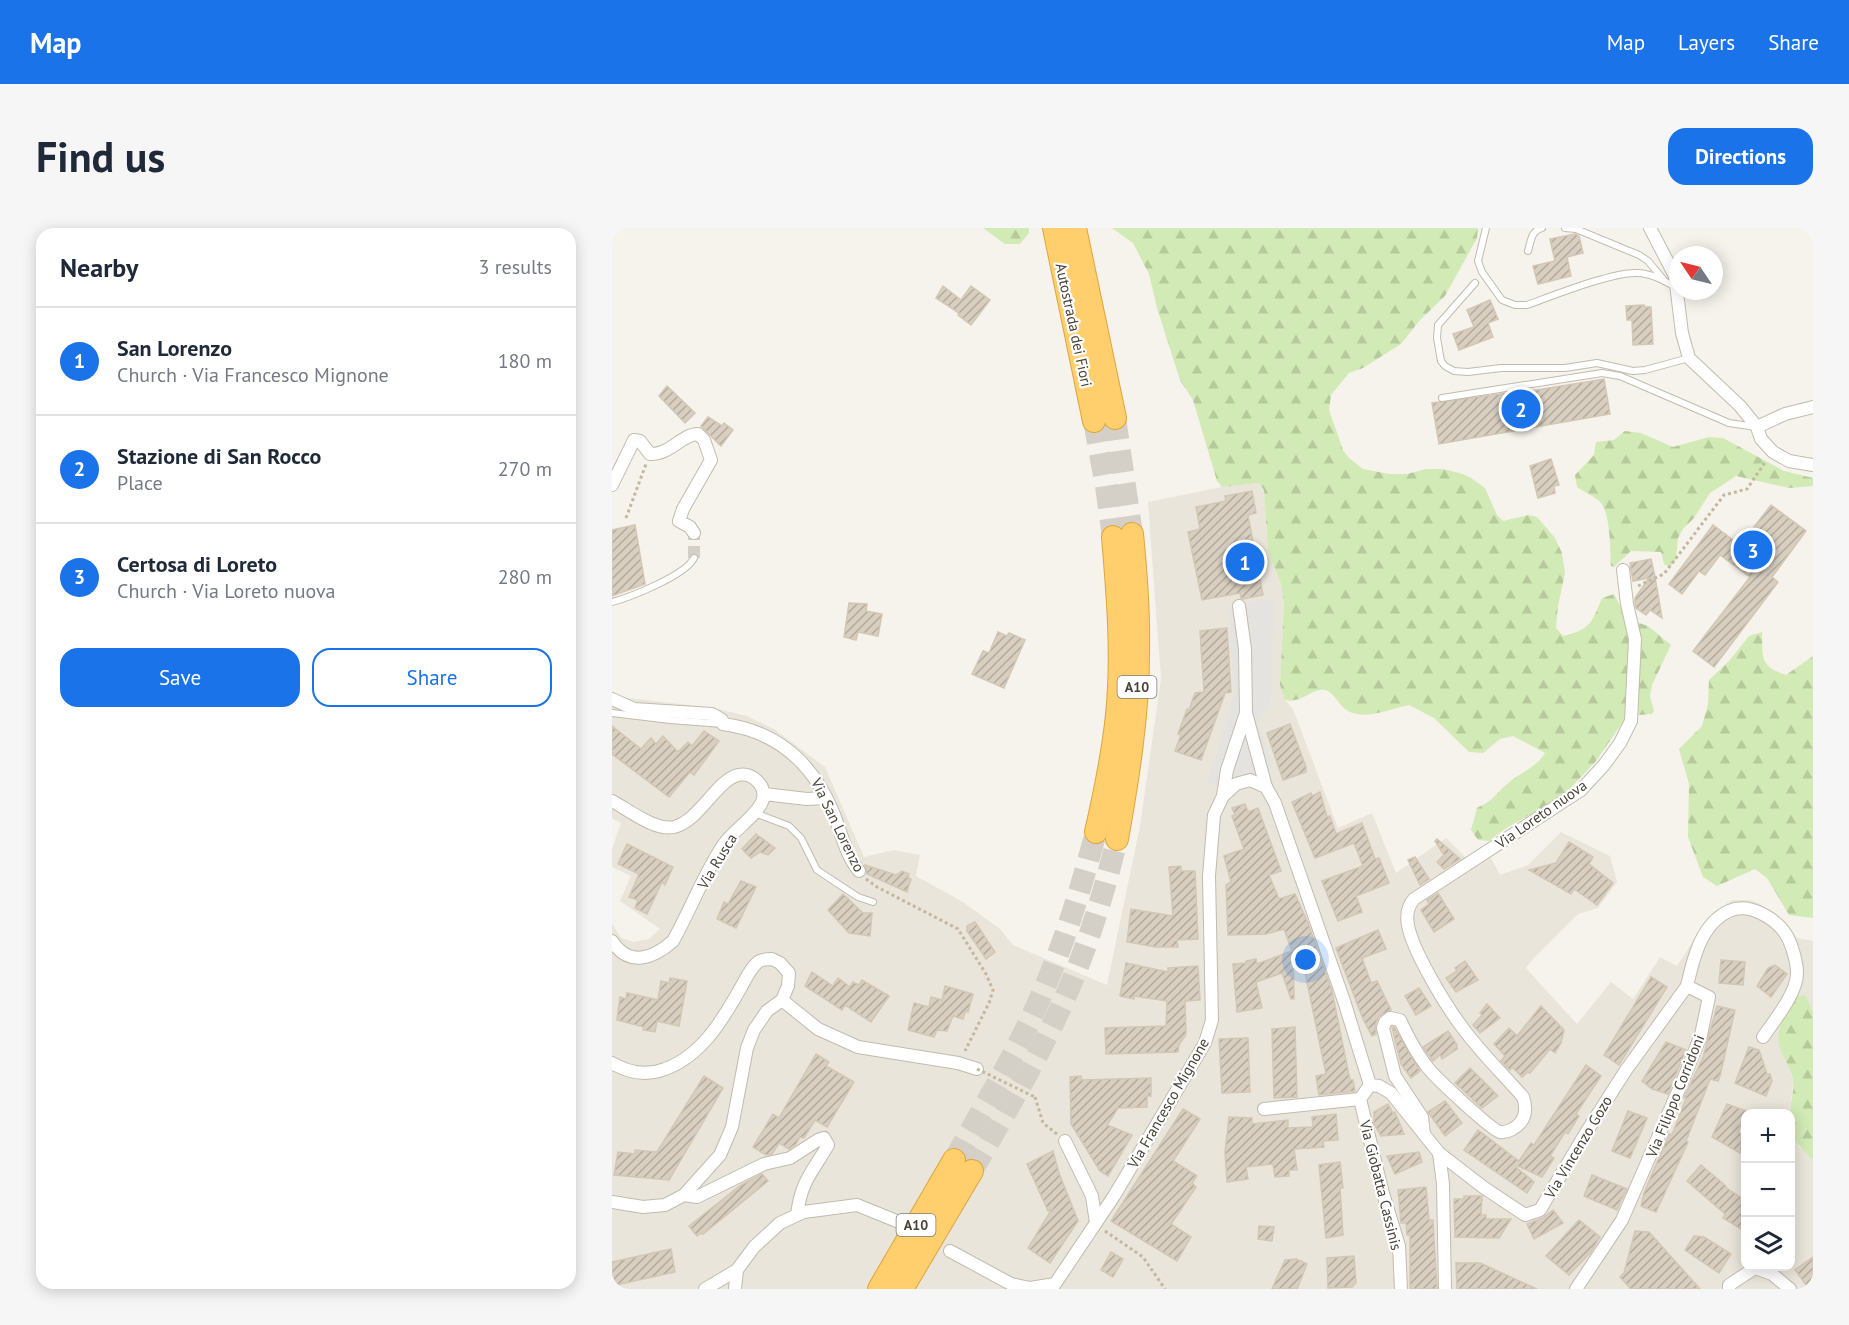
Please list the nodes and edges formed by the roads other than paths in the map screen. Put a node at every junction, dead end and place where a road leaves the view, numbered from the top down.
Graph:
1 (1054, 228) edge
2 (1075, 228) edge
3 (1486, 228) edge
4 (1542, 228) edge
5 (1565, 228) edge
6 (1650, 228) edge
7 (1528, 251) dead end
8 (1669, 264) edge
9 (1664, 280) junction
10 (1475, 283) dead end
11 (1669, 283) edge
12 (1679, 300) edge
13 (1689, 358) junction
14 (1442, 398) dead end
15 (1813, 407) edge
16 (1757, 427) junction
17 (1813, 465) edge
18 (612, 485) edge
19 (694, 533) tunnel mouth
20 (1123, 535) tunnel mouth
21 (694, 558) dead end
22 (1623, 570) dead end
23 (612, 602) edge
24 (1239, 606) dead end
25 (612, 699) edge
26 (612, 712) edge
27 (1246, 713) junction
28 (723, 724) junction
29 (1266, 787) junction
30 (764, 794) junction
31 (1223, 796) junction
32 (826, 798) junction
33 (612, 801) edge
34 (755, 813) junction
35 (1107, 835) tunnel mouth
36 (859, 871) road end
37 (873, 902) dead end
38 (612, 941) edge
39 (1687, 986) junction
40 (782, 1000) junction
41 (1763, 1037) dead end
42 (612, 1063) edge
43 (977, 1068) road end
44 (1370, 1085) junction
45 (1360, 1099) junction
46 (1264, 1109) dead end
47 (1425, 1136) junction
48 (1065, 1141) road end
49 (1439, 1153) junction
50 (684, 1195) junction
51 (612, 1203) edge
52 (797, 1215) junction
53 (899, 1222) dead end
54 (1101, 1227) junction
55 (950, 1251) dead end
56 (737, 1270) junction
57 (1054, 1286) edge
58 (705, 1289) edge
59 (735, 1289) edge
60 (879, 1289) edge
61 (902, 1289) edge
62 (1401, 1289) edge
63 (1445, 1289) edge
64 (1576, 1289) edge
65 (1729, 1289) edge
66 (1790, 1289) edge

1 - 2 highway, Autostrada dei Fiori
3 - 9 lane
4 - 7 lane
5 - 9 lane
6 - 8 street
9 - 11 lane
10 - 13 lane
12 - 13 street
13 - 16 street
14 - 16 lane
15 - 16 street
16 - 17 street
18 - 19 street
20 - 35 highway, A10
21 - 23 lane
22 - 47 street, Via Loreto nuova
24 - 27 street, Via Francesco Mignone
25 - 28 street, Via San Lorenzo
26 - 28 lane
27 - 29 street, Via Francesco Mignone
27 - 31 street, Via Francesco Mignone
28 - 32 street, Via San Lorenzo
29 - 31 street
29 - 44 street, Via Francesco Mignone
30 - 32 street
30 - 33 street
30 - 34 street, Via Rusca
31 - 54 street, Via Francesco Mignone
32 - 36 street, Via San Lorenzo
34 - 37 lane
34 - 38 street, Via Rusca
39 - 41 street
39 - 49 street, Via Vincenzo Gozo
39 - 64 street, Via Filippo Corridoni
40 - 42 street
40 - 43 street
40 - 50 street
44 - 45 street, Via Giobatta Cassinis
44 - 47 street
45 - 46 street
45 - 62 street, Via Giobatta Cassinis
47 - 49 street
48 - 54 street
49 - 63 street
50 - 51 street
50 - 52 street
52 - 53 street
52 - 56 street
54 - 57 street, Via Francesco Mignone
55 - 57 street, Via Francesco Mignone
56 - 58 street
56 - 59 street
60 - 61 highway, A10
65 - 66 street

